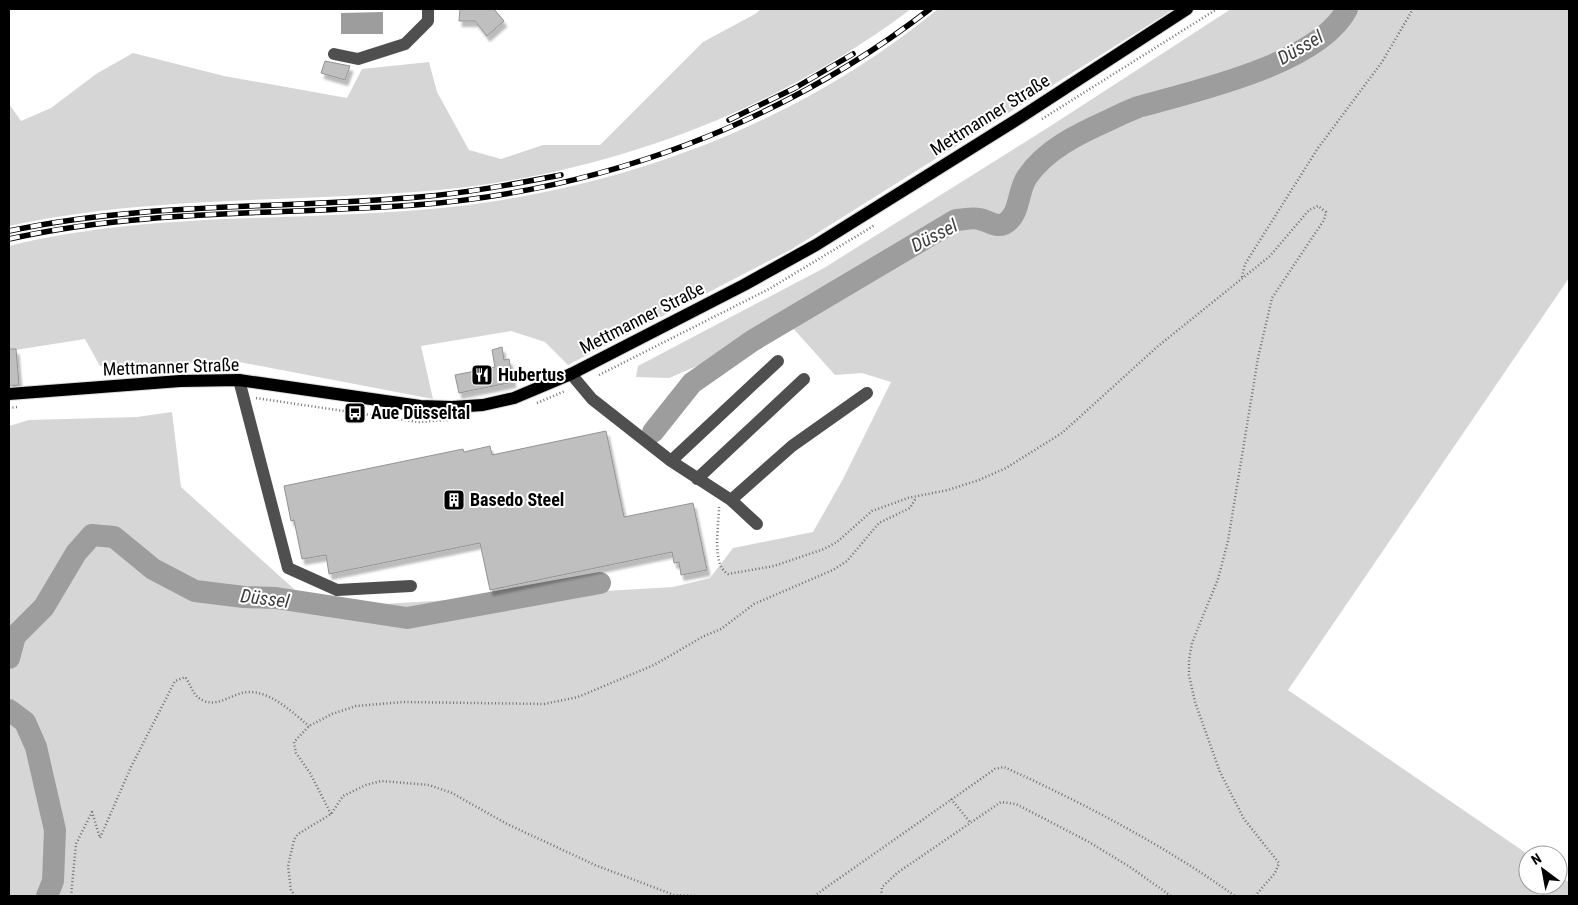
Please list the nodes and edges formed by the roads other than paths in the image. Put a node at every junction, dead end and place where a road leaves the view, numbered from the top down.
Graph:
1 (428, 9) edge
2 (1188, 9) edge
3 (334, 54) dead end
4 (778, 360) dead end
5 (571, 374) junction
6 (804, 379) dead end
7 (239, 380) junction
8 (867, 393) dead end
9 (9, 394) edge
10 (671, 461) junction
11 (697, 479) junction
12 (731, 500) junction
13 (757, 524) dead end
14 (411, 586) dead end

1 - 3 lane
2 - 5 main road, Mettmanner Straße
4 - 10 lane
5 - 7 main road, Mettmanner Straße
5 - 10 lane
6 - 11 lane
7 - 9 main road, Mettmanner Straße
7 - 14 lane
8 - 12 lane
10 - 11 lane
11 - 12 lane
12 - 13 lane

